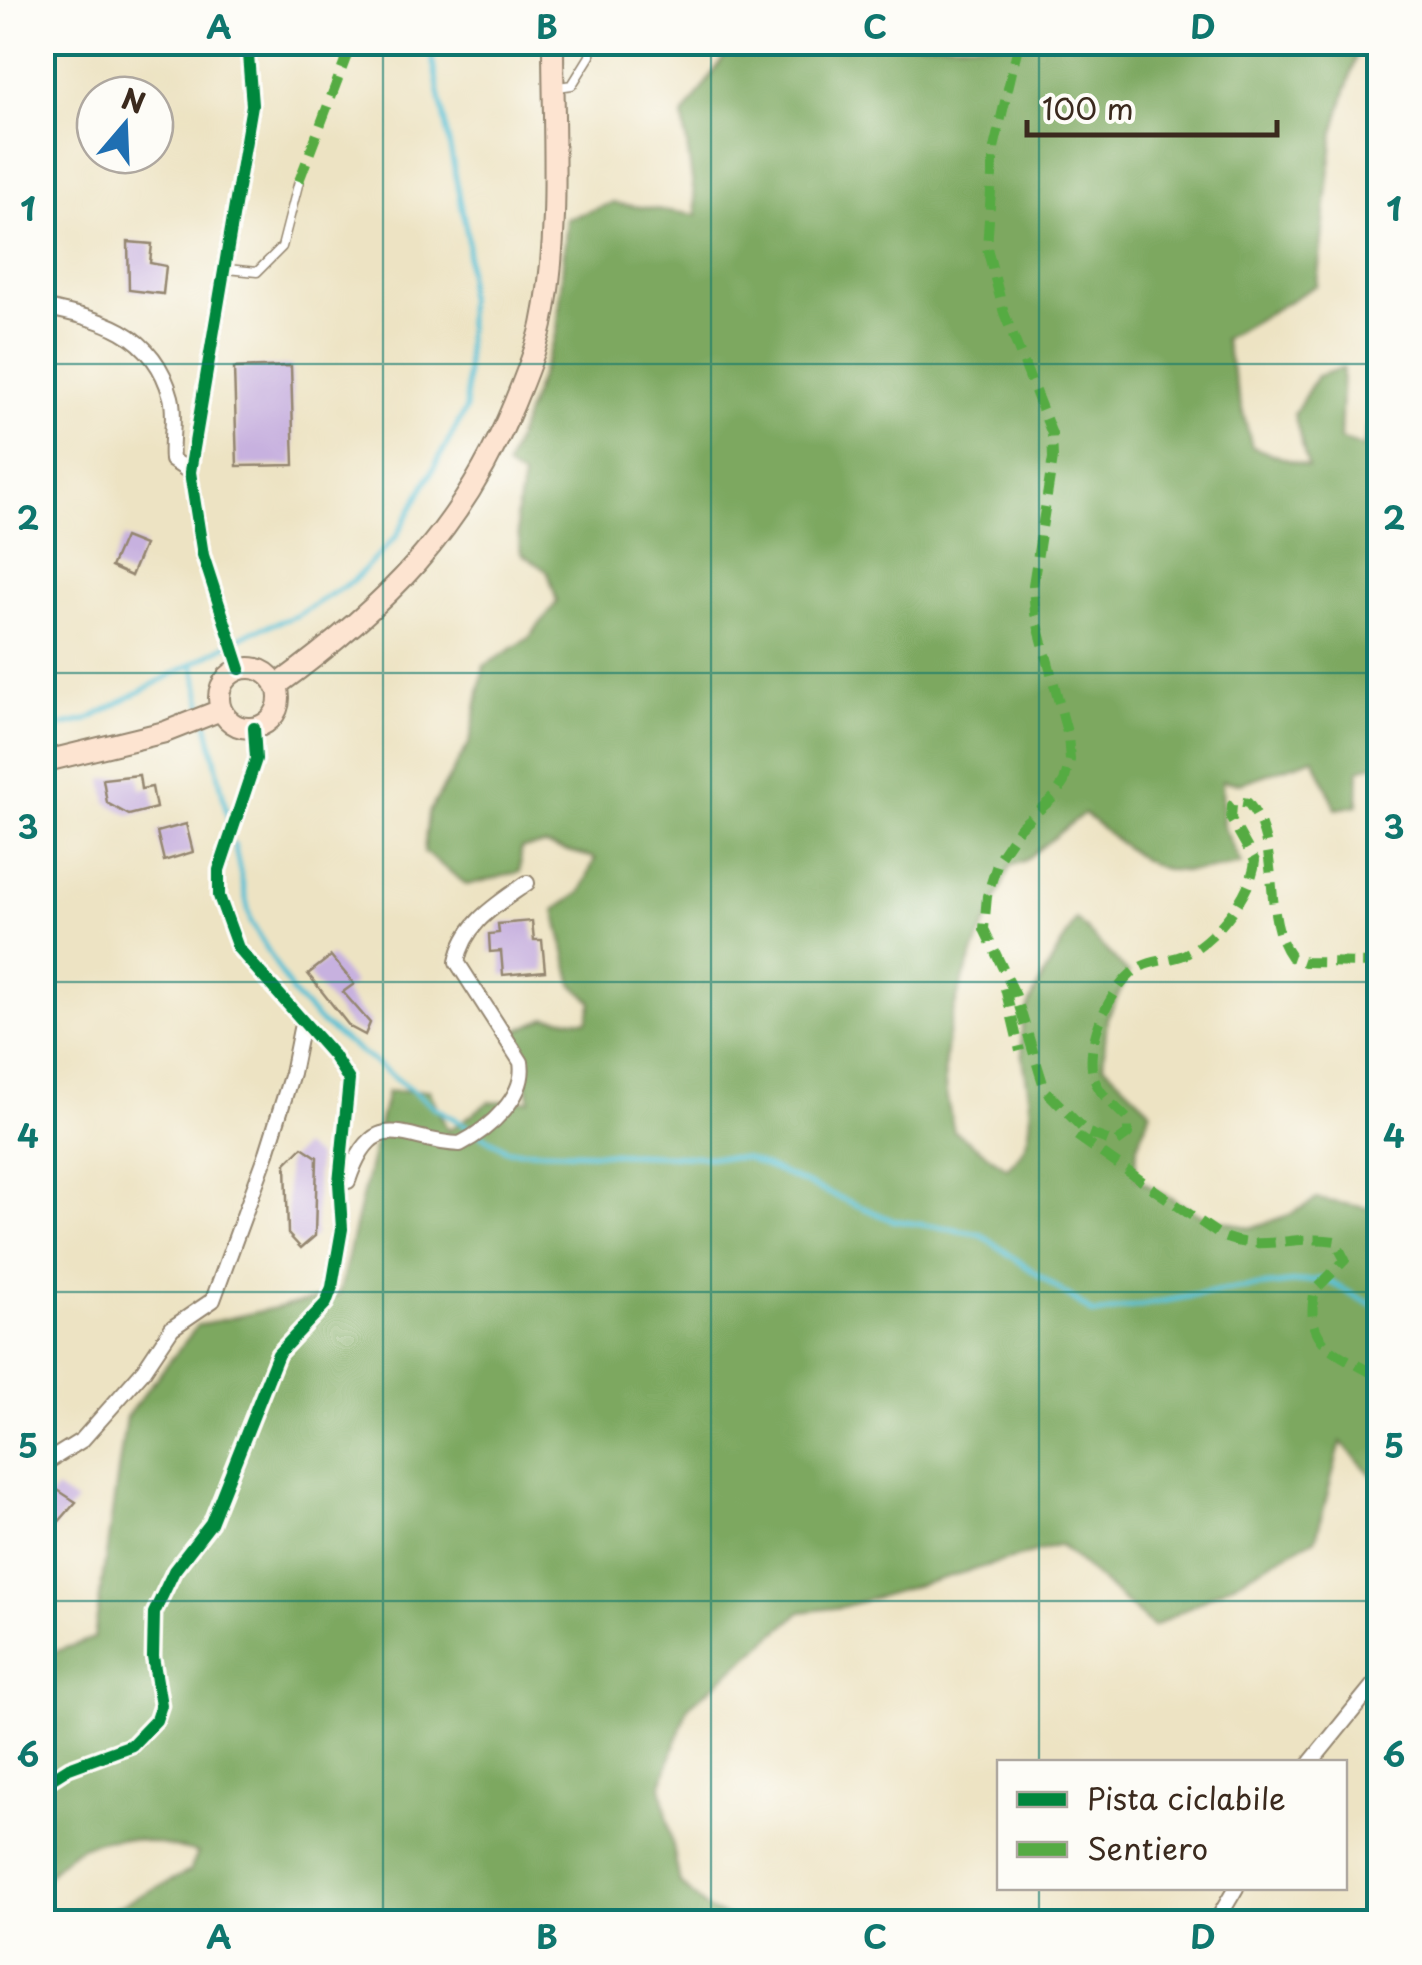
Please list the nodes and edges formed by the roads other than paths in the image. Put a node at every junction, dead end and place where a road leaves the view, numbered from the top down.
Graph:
1 (247, 42) edge
2 (553, 42) edge
3 (591, 42) edge
4 (553, 88) junction
5 (299, 181) dead end
6 (227, 270) junction
7 (42, 307) edge
8 (190, 472) junction
9 (237, 661) junction
10 (276, 686) junction
11 (210, 715) junction
12 (254, 728) junction
13 (42, 762) edge
14 (527, 884) dead end
15 (302, 1024) junction
16 (339, 1184) junction
17 (42, 1465) edge
18 (1380, 1677) edge
19 (1314, 1760) edge
20 (42, 1785) edge
21 (1235, 1890) edge
22 (1216, 1922) edge

1 - 6 street
2 - 4 main road
3 - 4 lane
4 - 10 main road
5 - 6 lane
6 - 8 street
7 - 8 street
8 - 9 street
9 - 10 main road
9 - 11 main road
10 - 12 main road
11 - 12 main road
11 - 13 main road
12 - 15 street
14 - 16 street
15 - 16 street
15 - 17 street
16 - 20 street
18 - 19 street
21 - 22 street

